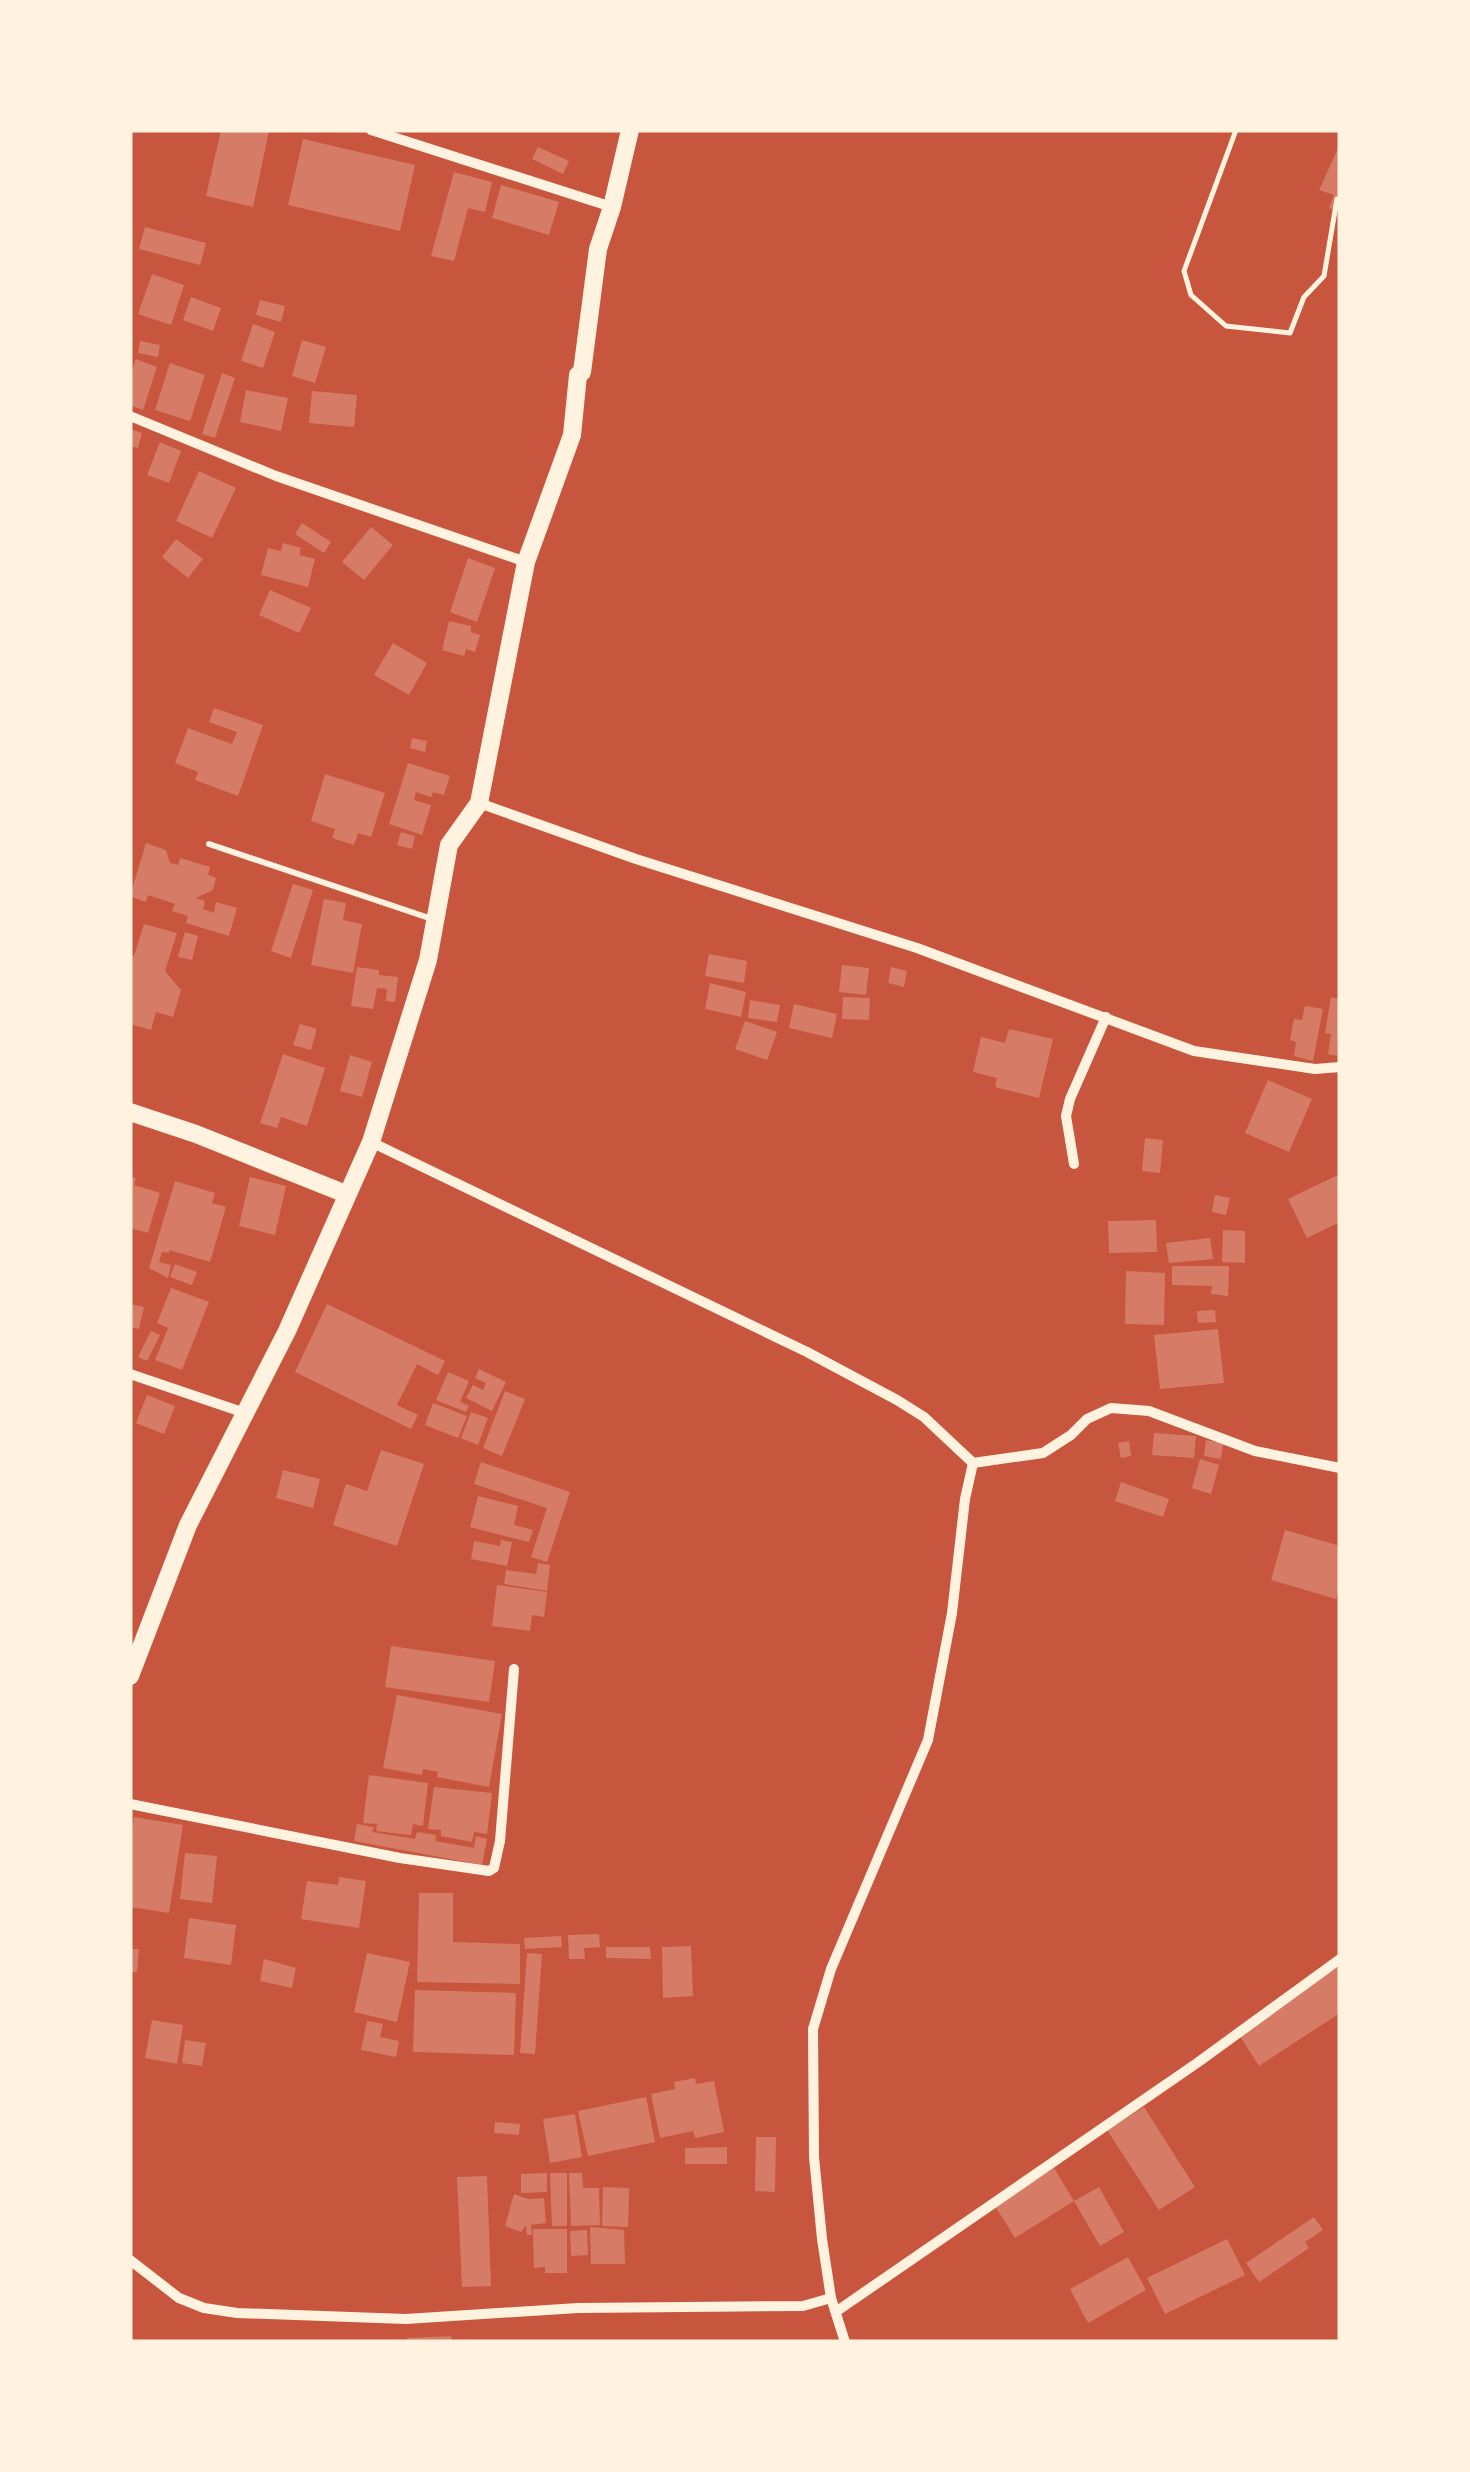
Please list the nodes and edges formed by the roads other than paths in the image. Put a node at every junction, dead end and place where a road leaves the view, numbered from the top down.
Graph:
1 (371, 130) edge
2 (630, 130) edge
3 (612, 207) junction
4 (130, 416) edge
5 (526, 562) junction
6 (479, 803) junction
7 (209, 844) dead end
8 (435, 920) junction
9 (1106, 1016) junction
10 (1340, 1067) edge
11 (130, 1112) edge
12 (371, 1142) junction
13 (1074, 1164) dead end
14 (346, 1194) junction
15 (130, 1374) edge
16 (244, 1413) junction
17 (973, 1463) junction
18 (1340, 1468) edge
19 (514, 1669) dead end
20 (130, 1676) edge
21 (130, 1804) edge
22 (1340, 1959) edge
23 (130, 2260) edge
24 (831, 2298) junction
25 (837, 2312) junction
26 (845, 2342) edge

1 - 3 street
2 - 3 street
3 - 5 street
4 - 5 street
5 - 6 street
6 - 8 street
6 - 9 street
7 - 8 lane
8 - 12 street
9 - 10 street
9 - 13 street
11 - 14 street
12 - 14 street
12 - 17 street
14 - 16 street
15 - 16 street
16 - 20 street
17 - 18 street
17 - 24 street
19 - 21 street
22 - 25 street
23 - 24 street
24 - 25 street
25 - 26 street

